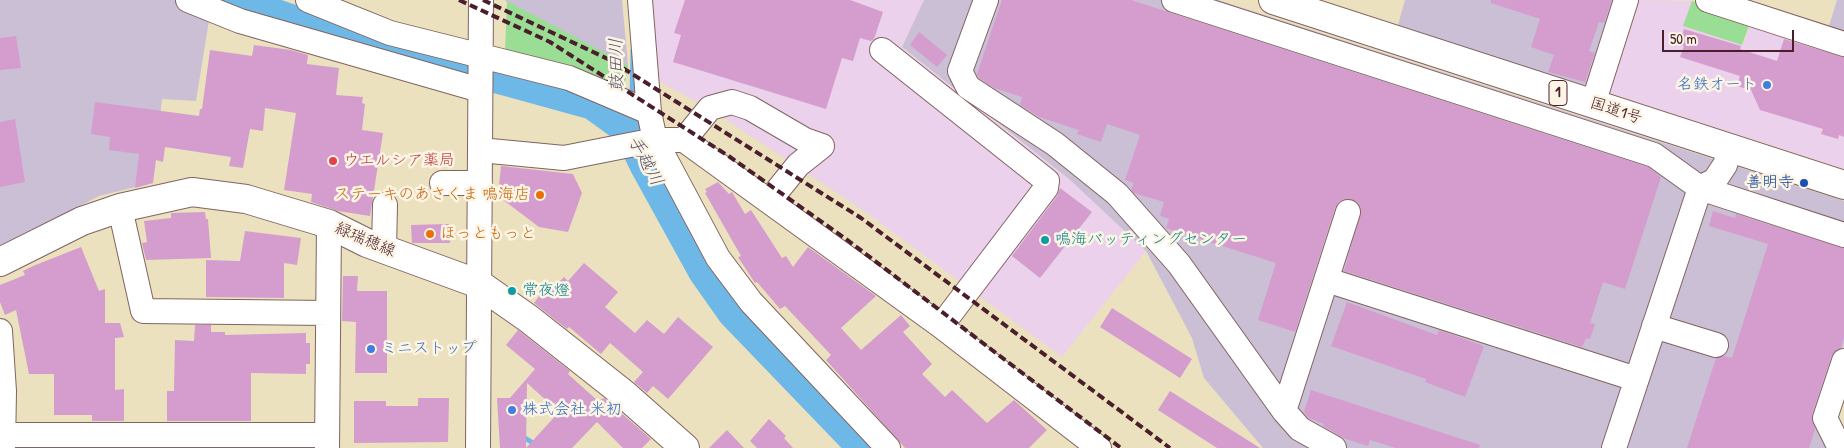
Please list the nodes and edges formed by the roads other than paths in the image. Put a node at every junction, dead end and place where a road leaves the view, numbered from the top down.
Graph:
1 (188, 0) edge
2 (308, 0) edge
3 (481, 0) edge
4 (640, 0) edge
5 (986, 0) edge
6 (1174, 0) edge
7 (1273, 0) edge
8 (1626, 0) edge
9 (1708, 0) edge
10 (1844, 44) edge
11 (882, 50) dead end
12 (480, 58) junction
13 (480, 88) junction
14 (1593, 104) junction
15 (636, 105) junction
16 (684, 140) junction
17 (652, 141) junction
18 (1731, 147) junction
19 (480, 150) junction
20 (442, 183) dead end
21 (480, 183) junction
22 (1844, 185) edge
23 (1700, 188) junction
24 (769, 201) junction
25 (386, 206) dead end
26 (120, 208) junction
27 (1348, 212) dead end
28 (329, 224) junction
29 (1844, 234) edge
30 (384, 249) junction
31 (0, 262) edge
32 (1327, 280) junction
33 (479, 284) junction
34 (328, 313) junction
35 (941, 326) junction
36 (1654, 326) junction
37 (0, 331) edge
38 (1716, 345) dead end
39 (1844, 361) edge
40 (1636, 379) junction
41 (2, 391) edge
42 (1284, 411) junction
43 (3, 442) edge
44 (327, 442) edge
45 (478, 448) edge
46 (684, 448) edge
47 (888, 448) edge
48 (1100, 448) edge
49 (1334, 448) edge
50 (1614, 448) edge
51 (1840, 448) edge

1 - 13 street
2 - 12 street
3 - 12 street
4 - 15 street
5 - 42 street
6 - 23 street
7 - 14 main road, 国道1号 / 1
8 - 14 street
9 - 10 street
11 - 35 street
12 - 13 street
12 - 15 street
13 - 19 street
14 - 18 main road, 国道1号 / 1
15 - 17 street
16 - 17 street
16 - 24 street
16 - 24 street
17 - 19 street
17 - 47 street
18 - 22 main road, 国道1号 / 1
18 - 23 street
19 - 21 street
20 - 21 street
21 - 33 street
23 - 29 street
23 - 36 street
24 - 35 street
25 - 30 street
26 - 28 main road, 緑瑞穂線
26 - 31 main road, 緑瑞穂線
26 - 34 street
27 - 32 street
28 - 30 main road, 緑瑞穂線
28 - 34 street
30 - 33 main road, 緑瑞穂線
32 - 40 street
32 - 42 street
33 - 45 street
33 - 46 main road, 緑瑞穂線
34 - 44 street
35 - 48 street
36 - 38 street
36 - 40 street
37 - 41 street
39 - 51 street
40 - 50 street
41 - 43 street
42 - 49 street
43 - 44 street

